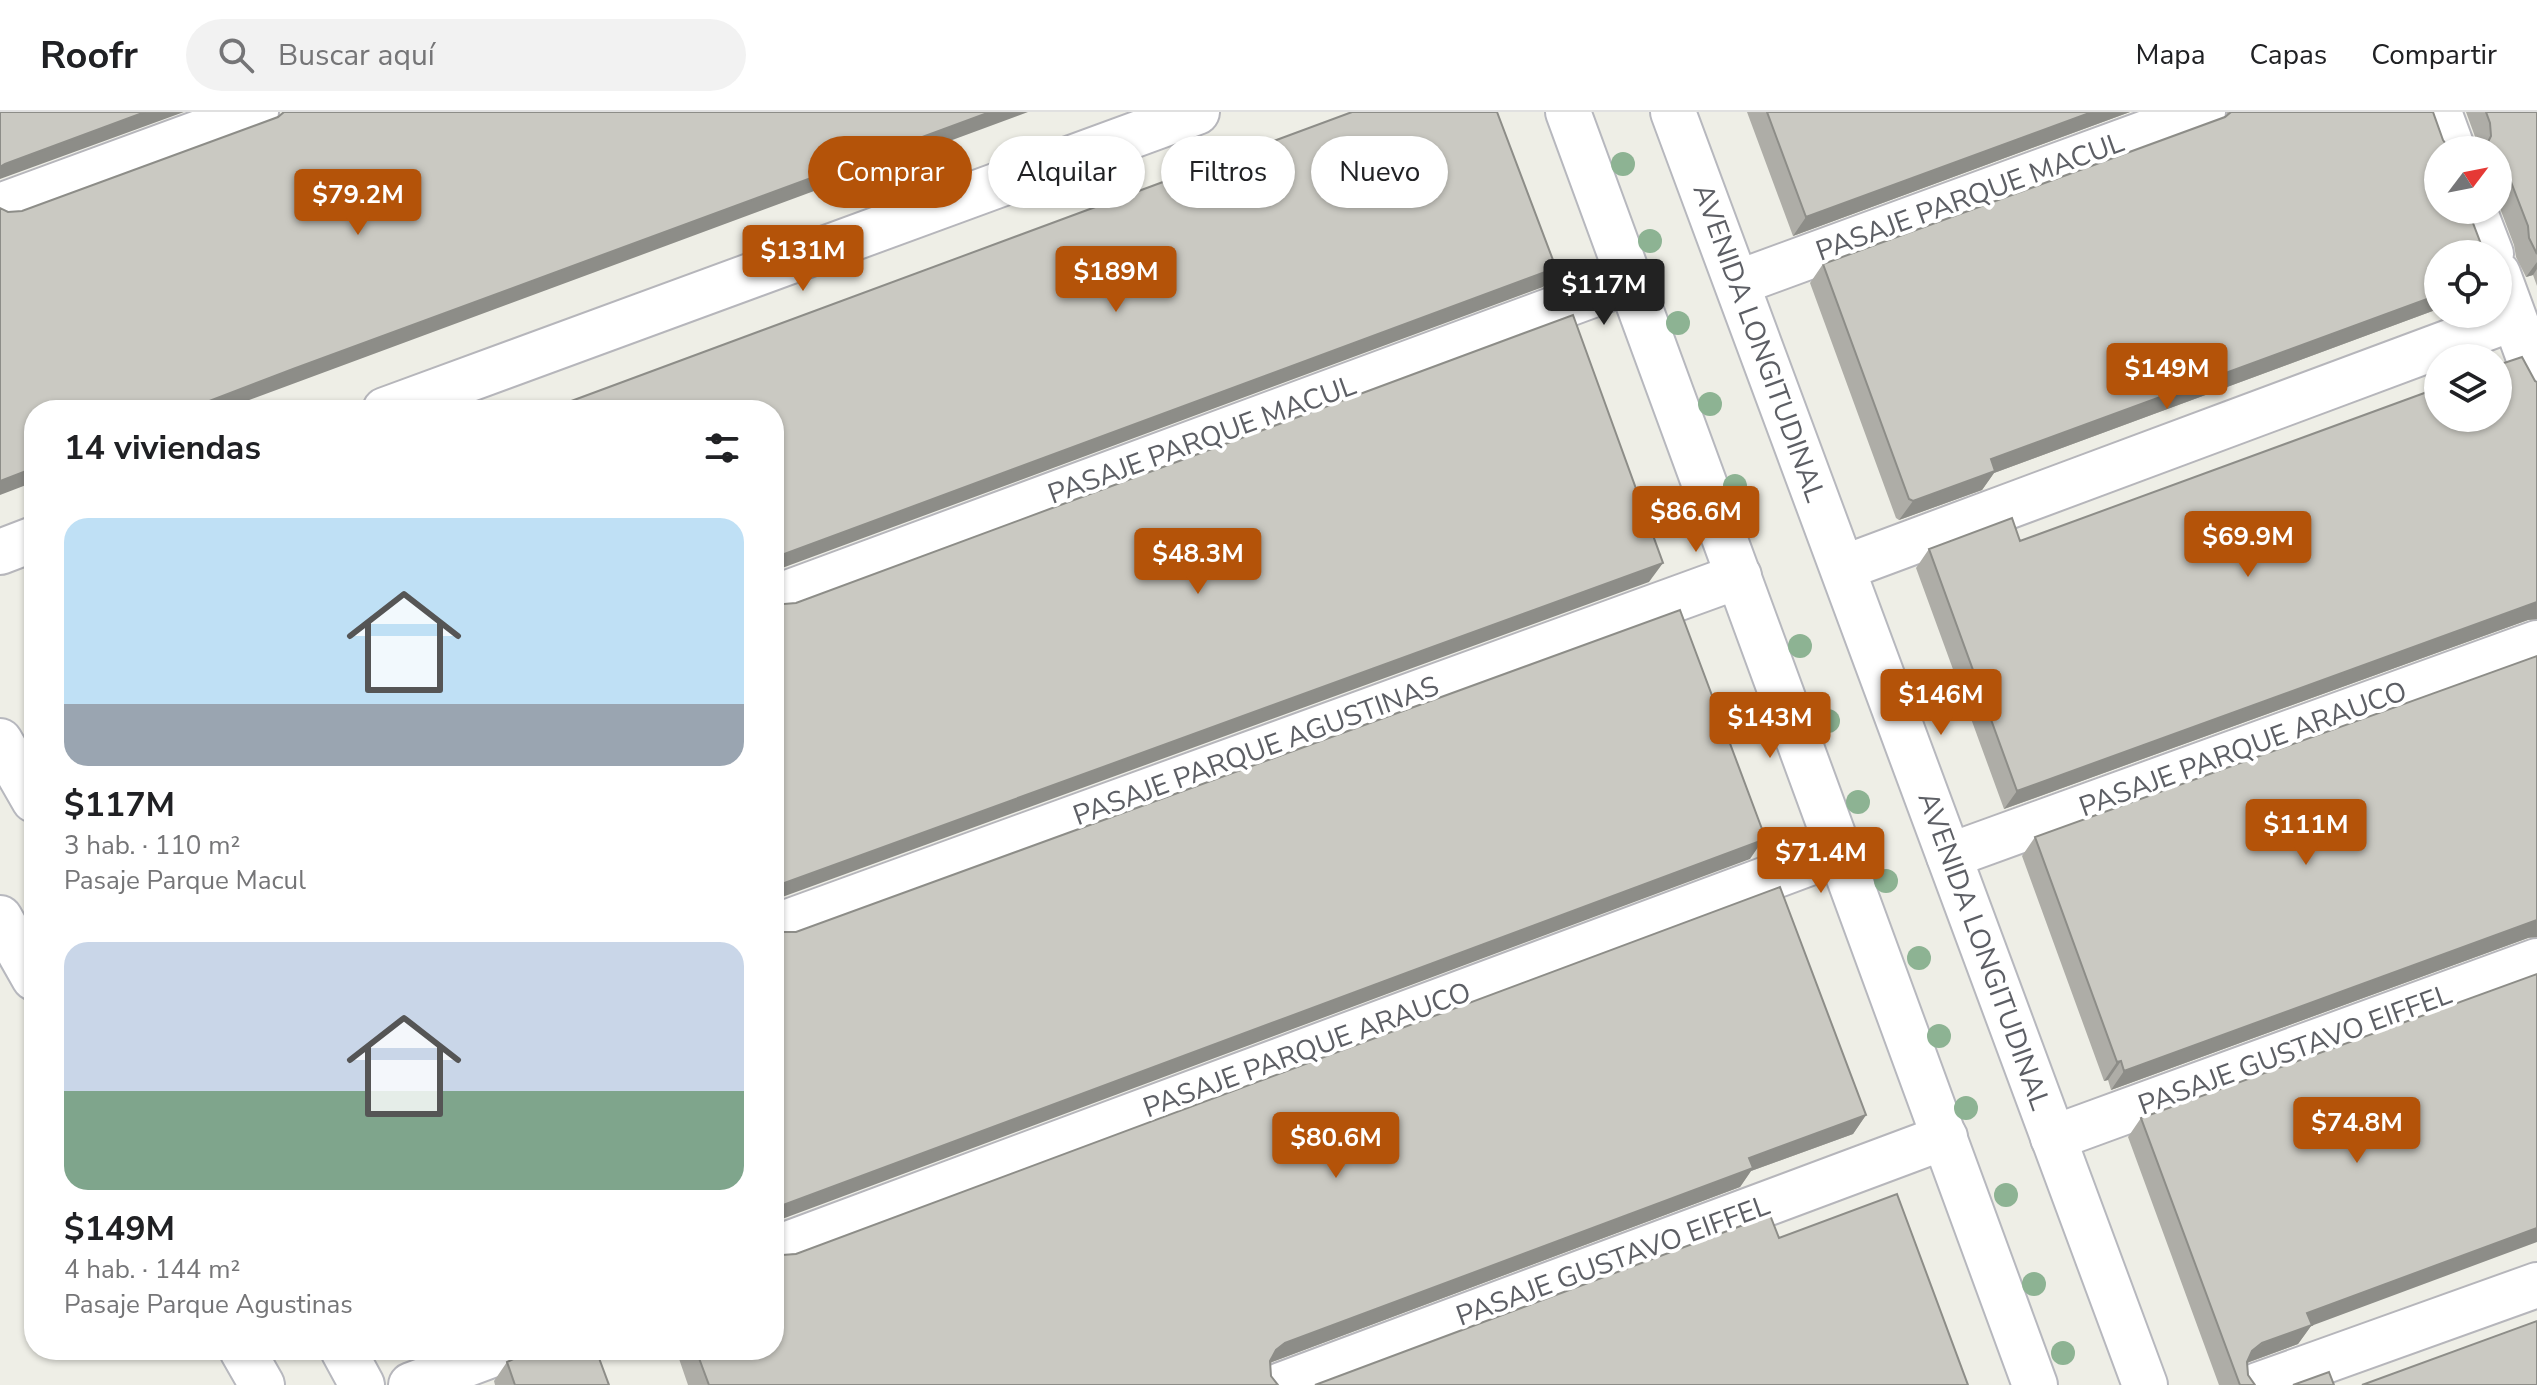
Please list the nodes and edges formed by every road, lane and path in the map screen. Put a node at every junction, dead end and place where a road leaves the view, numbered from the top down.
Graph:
1 (256, 112) edge
2 (1197, 112) edge
3 (1568, 112) edge
4 (1673, 112) edge
5 (2203, 112) edge
6 (2439, 112) edge
7 (2448, 136) edge
8 (0, 206) edge
9 (1630, 281) junction
10 (1737, 283) junction
11 (2512, 312) edge
12 (2514, 318) junction
13 (2537, 380) edge
14 (412, 400) edge
15 (24, 543) edge
16 (0, 552) edge
17 (1843, 568) junction
18 (1739, 576) junction
19 (784, 594) edge
20 (2537, 643) edge
21 (0, 741) edge
22 (24, 783) edge
23 (1839, 852) junction
24 (1949, 856) junction
25 (0, 918) edge
26 (784, 923) edge
27 (24, 960) edge
28 (2537, 961) edge
29 (1945, 1137) junction
30 (2053, 1138) junction
31 (784, 1245) edge
32 (2537, 1285) edge
33 (248, 1360) edge
34 (348, 1360) edge
35 (478, 1360) edge
36 (262, 1385) edge
37 (362, 1385) edge
38 (411, 1385) edge
39 (1281, 1385) edge
40 (2035, 1385) edge
41 (2145, 1385) edge
42 (2258, 1385) edge

1 - 8 street
2 - 14 street
3 - 9 street
4 - 10 street, AVENIDA LONGITUDINAL
5 - 10 street, PASAJE PARQUE MACUL
6 - 7 street
9 - 18 street
9 - 19 street, PASAJE PARQUE MACUL
10 - 17 street, AVENIDA LONGITUDINAL
11 - 12 street
12 - 13 street
12 - 17 street
15 - 16 street
17 - 24 street, AVENIDA LONGITUDINAL
18 - 23 street
18 - 26 street, PASAJE PARQUE AGUSTINAS
20 - 24 street, PASAJE PARQUE ARAUCO
21 - 22 street
23 - 29 street
23 - 31 street, PASAJE PARQUE ARAUCO
24 - 30 street, AVENIDA LONGITUDINAL
25 - 27 street
28 - 30 street, PASAJE GUSTAVO EIFFEL
29 - 39 street, PASAJE GUSTAVO EIFFEL
29 - 40 street
30 - 41 street, AVENIDA LONGITUDINAL
32 - 42 street
33 - 36 street
34 - 37 street
35 - 38 street

